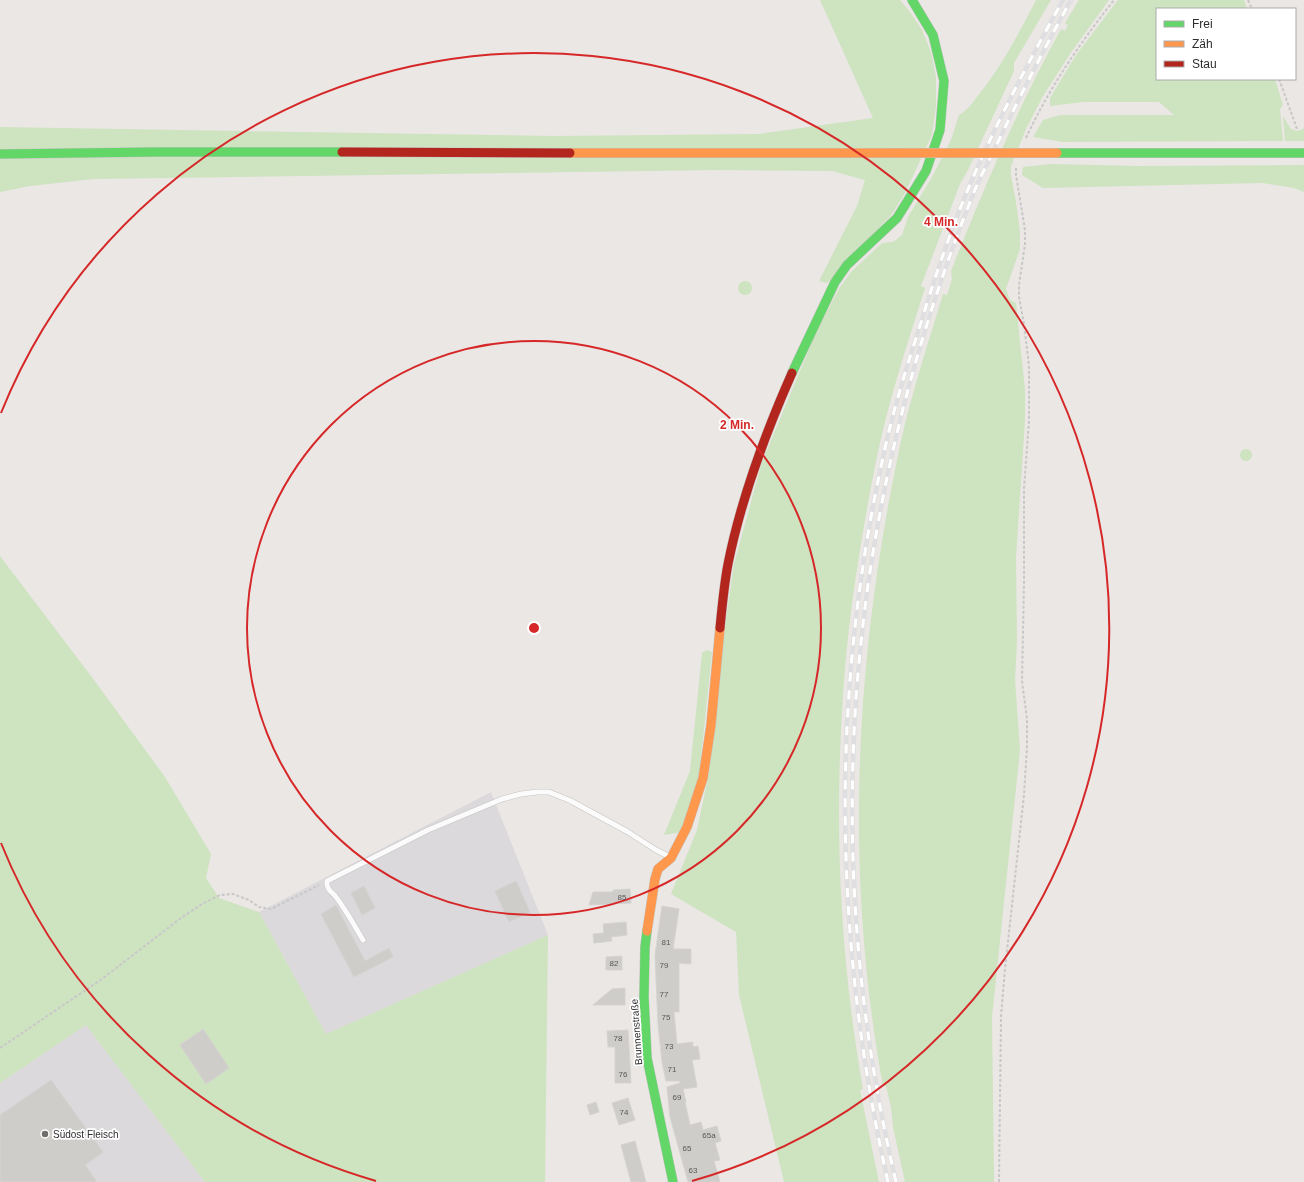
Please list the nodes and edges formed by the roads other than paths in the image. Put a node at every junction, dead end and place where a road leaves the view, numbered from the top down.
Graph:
1 (912, 0) edge
2 (1301, 153) edge
3 (0, 154) edge
4 (671, 858) junction
5 (362, 940) dead end
6 (673, 1182) edge

1 - 4 main road
2 - 3 main road, bridge
4 - 5 lane
4 - 6 main road, Brunnenstraße

